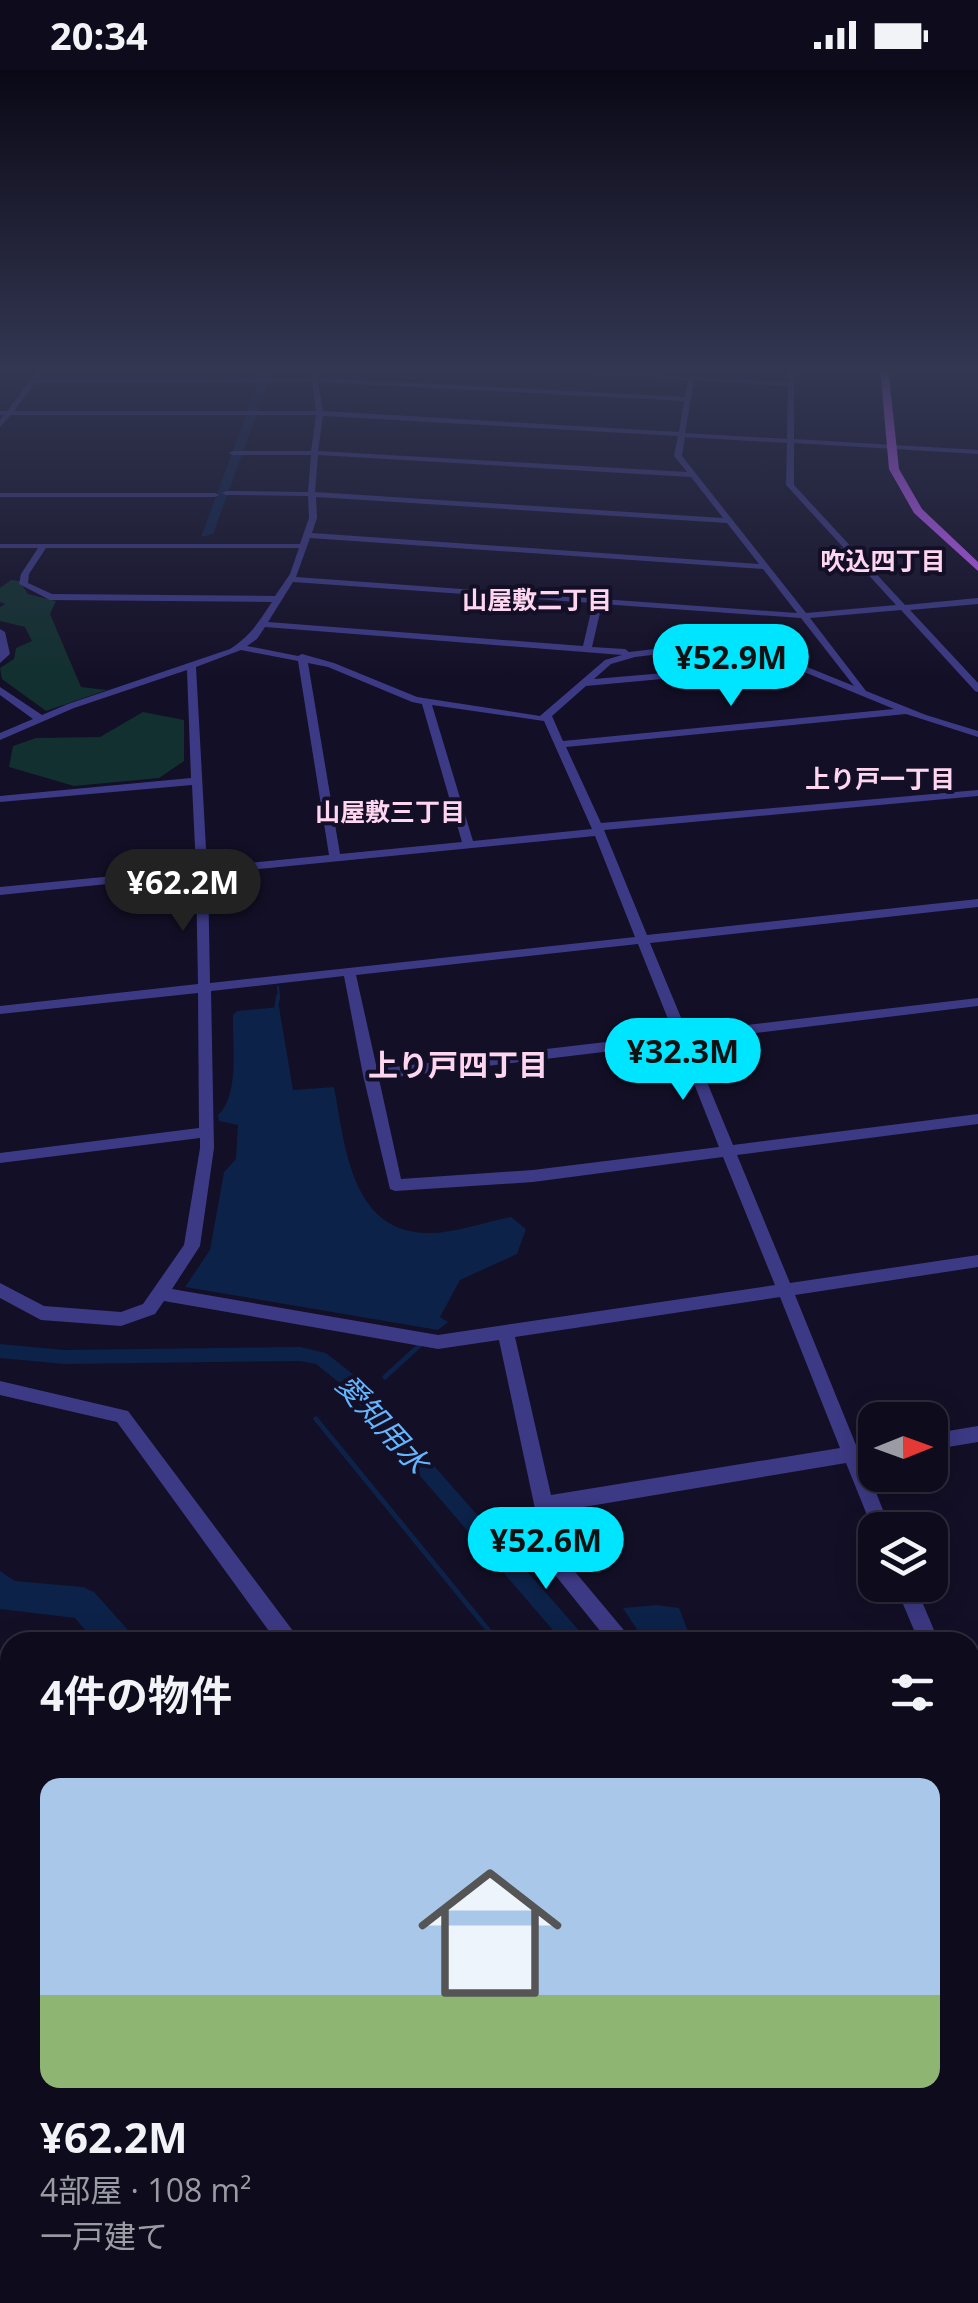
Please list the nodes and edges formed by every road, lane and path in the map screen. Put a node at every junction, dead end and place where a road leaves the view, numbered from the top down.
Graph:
1 (313, 471) edge
2 (628, 471) edge
3 (690, 471) edge
4 (790, 471) edge
5 (895, 471) edge
6 (693, 475) junction
7 (312, 494) junction
8 (0, 495) edge
9 (729, 521) junction
10 (308, 535) junction
11 (0, 546) edge
12 (44, 546) junction
13 (304, 546) junction
14 (765, 567) junction
15 (978, 568) edge
16 (290, 579) junction
17 (275, 599) junction
18 (978, 601) edge
19 (598, 602) junction
20 (904, 608) junction
21 (805, 616) junction
22 (260, 624) junction
23 (0, 632) edge
24 (241, 647) junction
25 (586, 649) junction
26 (634, 654) junction
27 (302, 657) junction
28 (0, 660) edge
29 (192, 665) junction
30 (791, 665) junction
31 (585, 683) junction
32 (0, 690) edge
33 (862, 690) junction
34 (978, 690) edge
35 (426, 702) junction
36 (908, 711) junction
37 (548, 716) junction
38 (39, 718) junction
39 (975, 734) edge
40 (0, 737) edge
41 (562, 744) junction
42 (978, 746) edge
43 (198, 781) junction
44 (978, 793) edge
45 (0, 799) edge
46 (597, 829) junction
47 (468, 844) junction
48 (334, 858) junction
49 (201, 872) junction
50 (0, 892) edge
51 (978, 903) edge
52 (642, 940) junction
53 (350, 971) junction
54 (206, 988) junction
55 (978, 1002) edge
56 (0, 1010) edge
57 (680, 1038) junction
58 (370, 1074) junction
59 (978, 1119) edge
60 (207, 1132) junction
61 (726, 1152) junction
62 (0, 1158) edge
63 (978, 1261) edge
64 (783, 1289) junction
65 (0, 1290) edge
66 (160, 1294) junction
67 (505, 1331) junction
68 (0, 1388) edge
69 (978, 1434) edge
70 (948, 1439) edge
71 (858, 1453) edge
72 (850, 1454) junction
73 (543, 1505) junction
74 (874, 1512) edge
75 (912, 1602) edge
76 (281, 1632) edge
77 (612, 1632) edge
78 (925, 1632) edge

1 - 7 street
2 - 6 street
3 - 6 street
4 - 20 street
5 - 15 main road
6 - 9 street
7 - 8 street
7 - 9 street
7 - 10 street
9 - 14 street
10 - 13 street
10 - 14 street
11 - 12 street
12 - 13 street
12 - 17 street
13 - 16 street
14 - 21 street
16 - 17 street
16 - 19 street
17 - 22 street
18 - 20 street
19 - 21 street
19 - 25 street
20 - 21 street
20 - 34 street
21 - 33 street
22 - 24 street
22 - 25 street
23 - 28 street
24 - 27 street
24 - 29 street
25 - 26 street
26 - 30 street
26 - 31 street
27 - 35 street
27 - 48 street
29 - 38 street
29 - 43 street
30 - 31 street
30 - 33 street
31 - 37 street
32 - 38 street
33 - 36 street
35 - 37 street
35 - 47 street
36 - 39 street
36 - 41 street
37 - 41 street
38 - 40 street
39 - 42 street
41 - 46 street
43 - 45 street
43 - 49 street
44 - 46 street
46 - 47 street
46 - 52 street
47 - 48 street
48 - 49 street
49 - 50 street
49 - 54 street
51 - 52 street
52 - 53 street
52 - 57 street
53 - 54 street
53 - 58 street
54 - 56 street
54 - 60 street
55 - 57 street
57 - 58 street
57 - 61 street
58 - 61 street
59 - 61 street
60 - 62 street
60 - 66 street
61 - 64 street
63 - 64 street
64 - 67 street
64 - 72 street
65 - 66 street
66 - 67 street
67 - 73 street
68 - 76 street
69 - 70 street
71 - 72 street
72 - 73 street
72 - 74 street
73 - 77 street
75 - 78 street

